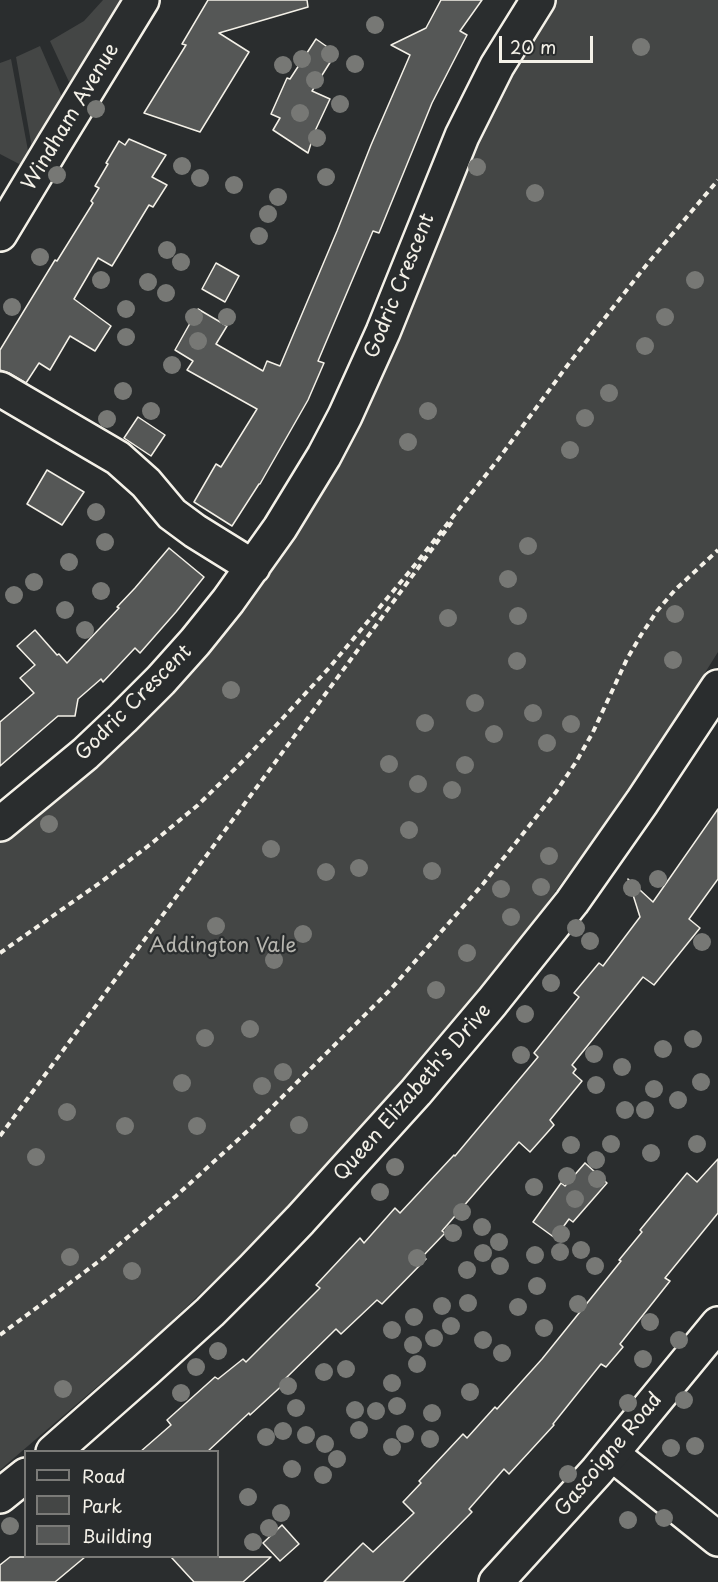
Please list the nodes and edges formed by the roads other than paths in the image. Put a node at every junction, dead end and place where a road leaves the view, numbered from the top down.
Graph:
1 (142, 0) edge
2 (538, 0) edge
3 (10, 196) edge
4 (0, 234) edge
5 (0, 389) edge
6 (253, 567) junction
7 (718, 687) edge
8 (0, 824) edge
9 (718, 1324) edge
10 (55, 1450) edge
11 (612, 1454) junction
12 (24, 1477) edge
13 (0, 1496) edge
14 (718, 1539) edge
15 (496, 1582) edge

1 - 3 street, Windham Avenue
2 - 6 street, Godric Crescent
3 - 4 street, Windham Avenue
5 - 6 street
6 - 8 street, Godric Crescent
7 - 10 street, Queen Elizabeth's Drive
9 - 11 street, Gascoigne Road
11 - 14 street
11 - 15 street, Gascoigne Road
12 - 13 street

